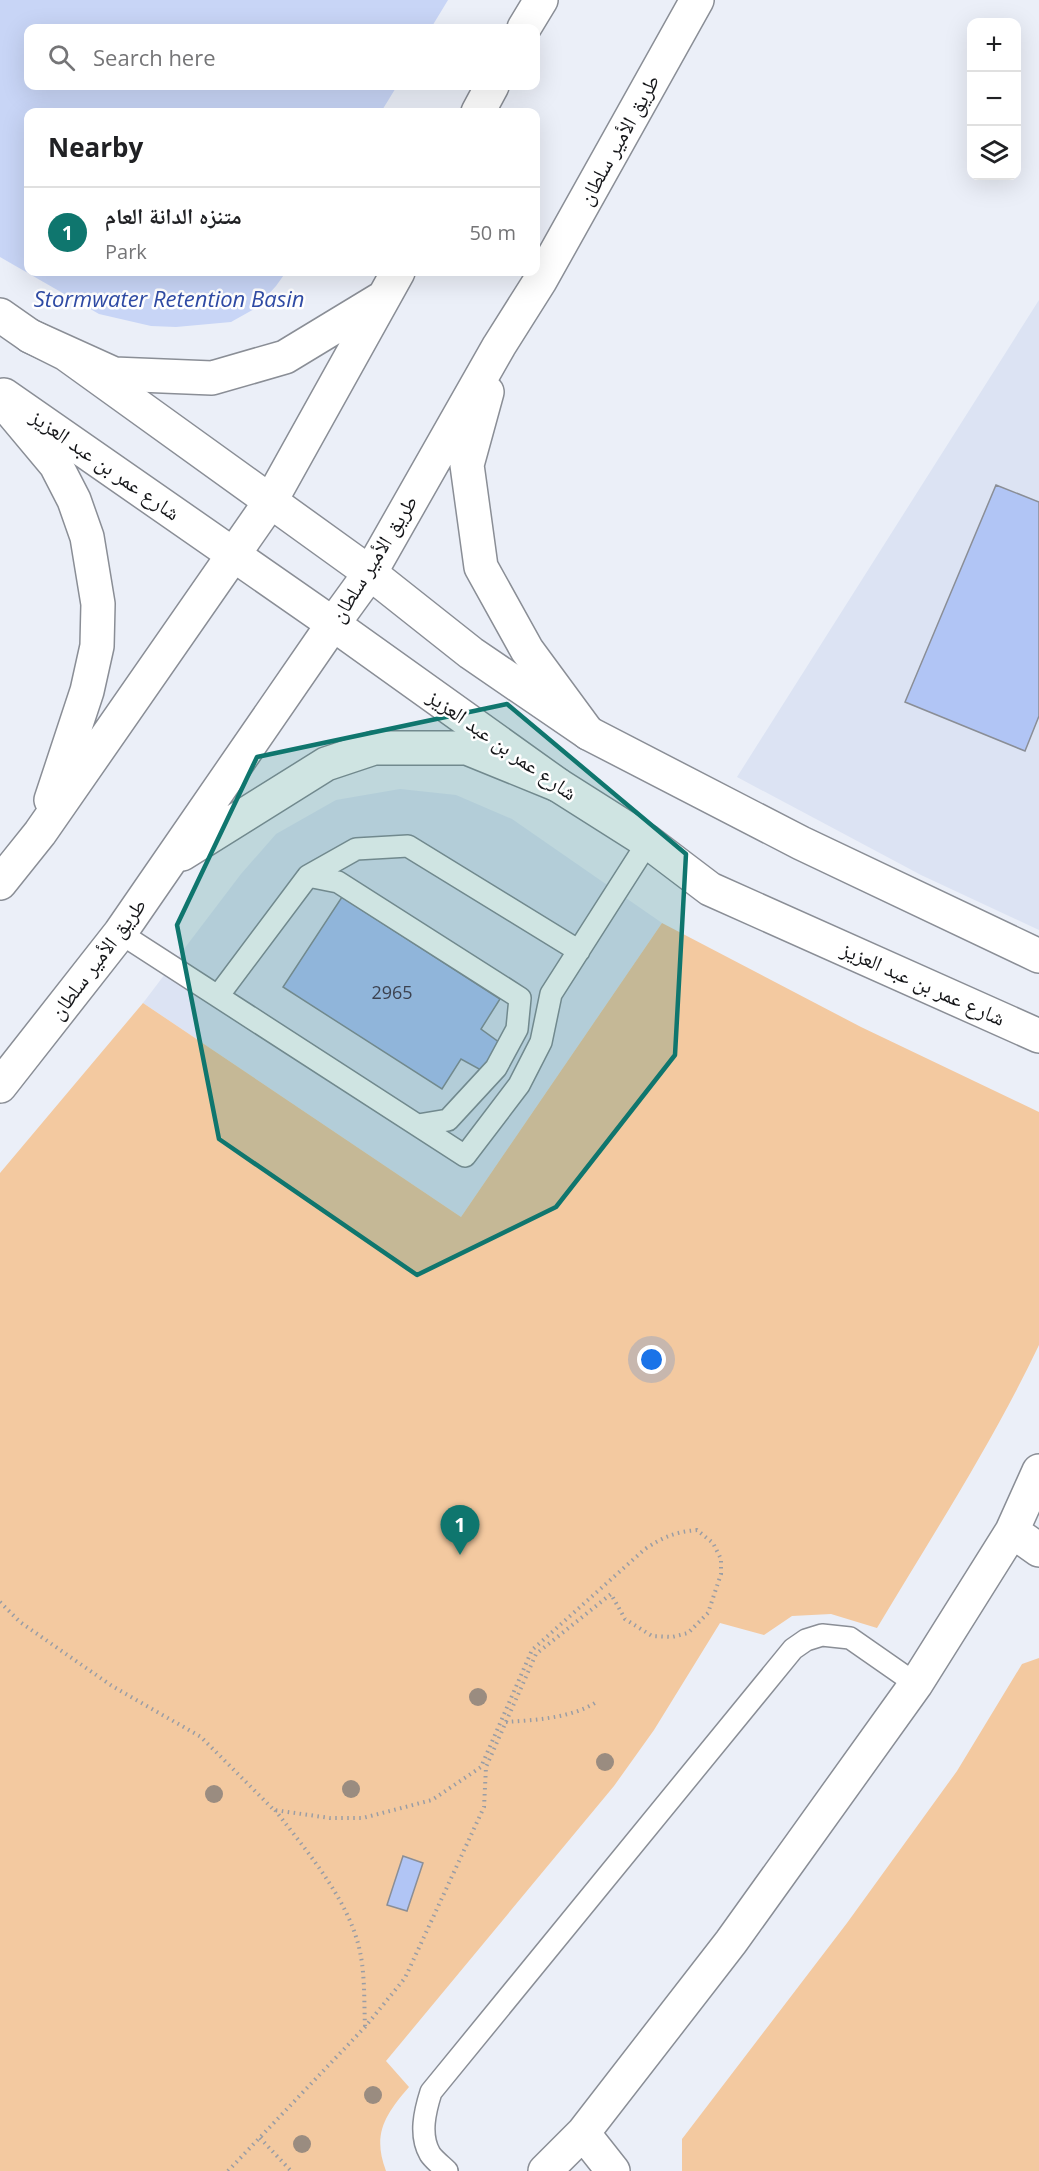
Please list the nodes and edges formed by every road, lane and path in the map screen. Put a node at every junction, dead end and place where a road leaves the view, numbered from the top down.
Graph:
1 (541, 0) edge
2 (697, 0) edge
3 (526, 24) edge
4 (490, 90) edge
5 (480, 108) edge
6 (392, 284) edge
7 (0, 315) edge
8 (30, 336) junction
9 (499, 346) junction
10 (0, 392) edge
11 (0, 398) edge
12 (270, 502) junction
13 (234, 555) junction
14 (370, 573) junction
15 (333, 624) junction
16 (588, 733) junction
17 (558, 785) junction
18 (40, 833) junction
19 (648, 842) junction
20 (170, 861) junction
21 (308, 876) junction
22 (0, 883) edge
23 (120, 933) junction
24 (579, 951) junction
25 (1039, 956) edge
26 (218, 996) junction
27 (1039, 1036) edge
28 (0, 1086) edge
29 (418, 1125) junction
30 (1039, 1471) edge
31 (1012, 1532) junction
32 (1039, 1550) edge
33 (0, 1602) edge
34 (916, 1684) junction
35 (598, 1701) dead end
36 (506, 1722) junction
37 (274, 1810) junction
38 (364, 2027) junction
39 (583, 2133) junction
40 (260, 2138) junction
41 (228, 2171) edge
42 (291, 2171) edge
43 (447, 2171) edge
44 (545, 2171) edge
45 (613, 2171) edge

1 - 3 main road
2 - 9 main road, طريق الأمير سلطان
4 - 5 main road
6 - 8 main road
6 - 12 main road
7 - 8 main road
8 - 12 main road
9 - 14 main road, طريق الأمير سلطان
9 - 16 main road
10 - 13 main road, شارع عمر بن عبد العزيز
11 - 18 main road
12 - 13 main road
12 - 14 main road
13 - 15 main road, شارع عمر بن عبد العزيز
13 - 18 main road
14 - 15 main road, طريق الأمير سلطان
14 - 16 main road
15 - 17 main road, شارع عمر بن عبد العزيز
15 - 20 main road, طريق الأمير سلطان
16 - 25 main road
17 - 19 main road, شارع عمر بن عبد العزيز
17 - 20 main road
18 - 22 main road
19 - 24 lane
19 - 27 main road, شارع عمر بن عبد العزيز
20 - 23 main road, طريق الأمير سلطان
21 - 24 lane
21 - 26 lane
21 - 29 lane
23 - 26 lane
23 - 28 main road, طريق الأمير سلطان
24 - 29 lane
26 - 29 lane
30 - 31 main road
31 - 32 main road
31 - 34 main road
33 - 37 path
34 - 39 main road
34 - 43 lane
35 - 36 path
36 - 37 path
36 - 38 path
37 - 38 path
38 - 40 path
39 - 44 main road
39 - 45 main road
40 - 41 path
40 - 42 path

